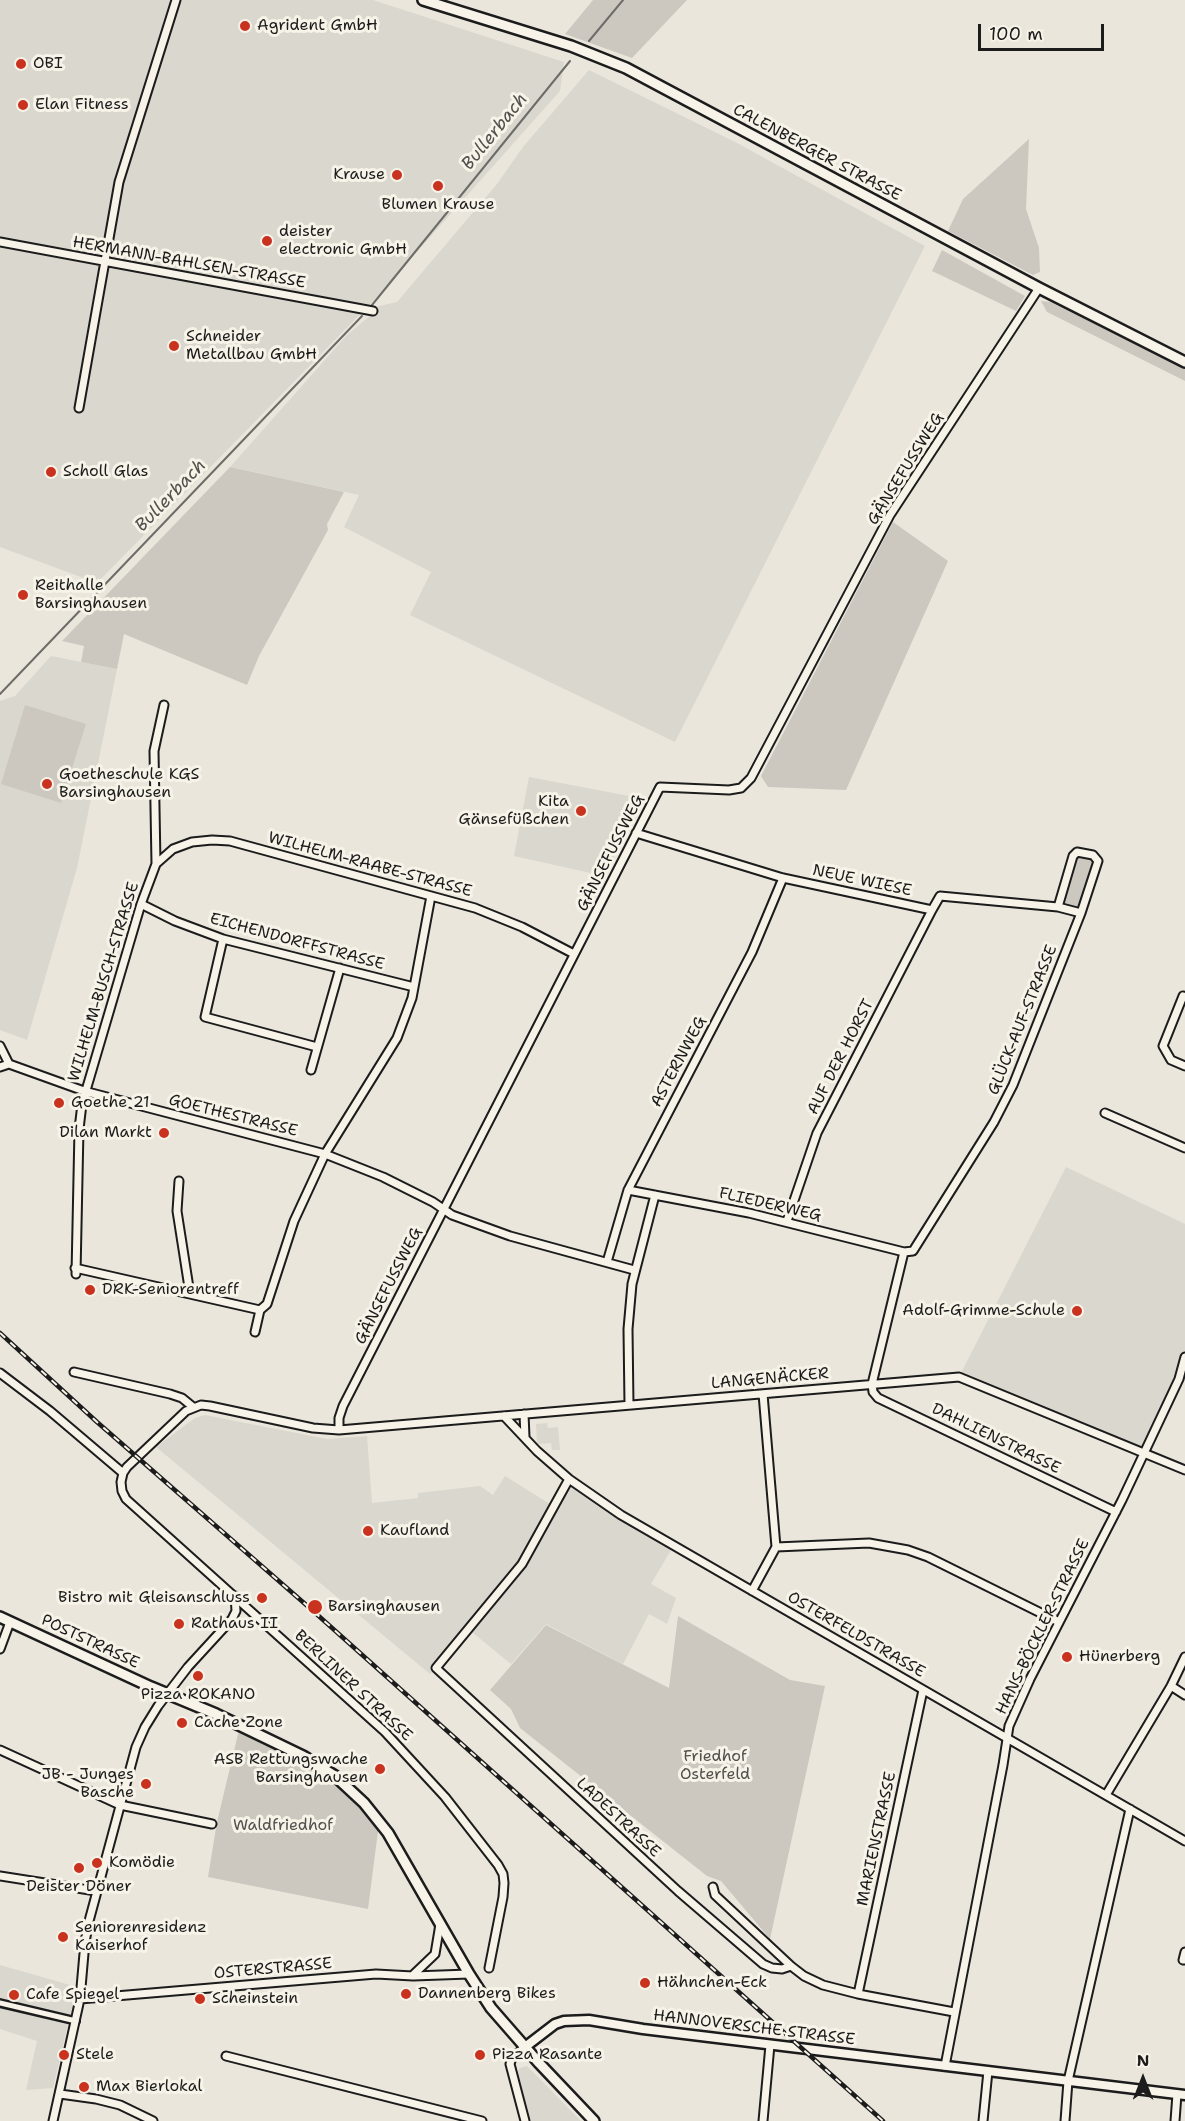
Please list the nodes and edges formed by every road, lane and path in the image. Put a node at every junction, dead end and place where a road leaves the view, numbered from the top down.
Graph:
1 (176, 0) edge
2 (423, 0) edge
3 (0, 242) edge
4 (104, 261) junction
5 (1039, 288) junction
6 (373, 311) dead end
7 (1185, 362) edge
8 (79, 408) dead end
9 (164, 705) dead end
10 (636, 833) junction
11 (156, 864) junction
12 (783, 878) junction
13 (431, 896) junction
14 (141, 904) junction
15 (1058, 907) junction
16 (932, 910) junction
17 (1080, 913) junction
18 (223, 939) junction
19 (574, 954) junction
20 (340, 968) junction
21 (414, 987) junction
22 (1185, 997) edge
23 (0, 1046) edge
24 (317, 1047) junction
25 (9, 1064) junction
26 (1185, 1066) edge
27 (0, 1067) edge
28 (311, 1070) dead end
29 (84, 1091) junction
30 (1105, 1113) dead end
31 (1185, 1148) edge
32 (325, 1154) junction
33 (179, 1181) dead end
34 (628, 1190) junction
35 (655, 1195) junction
36 (444, 1209) junction
37 (788, 1221) junction
38 (904, 1252) junction
39 (607, 1262) junction
40 (634, 1270) junction
41 (190, 1294) junction
42 (260, 1310) junction
43 (255, 1332) dead end
44 (1185, 1357) edge
45 (74, 1372) dead end
46 (0, 1373) edge
47 (872, 1384) junction
48 (763, 1394) junction
49 (628, 1405) junction
50 (193, 1407) junction
51 (524, 1414) junction
52 (504, 1416) junction
53 (339, 1430) junction
54 (525, 1437) junction
55 (1144, 1453) junction
56 (1185, 1470) edge
57 (123, 1473) junction
58 (569, 1479) junction
59 (1116, 1512) junction
60 (776, 1547) junction
61 (752, 1591) junction
62 (235, 1596) junction
63 (0, 1617) edge
64 (10, 1622) junction
65 (1059, 1622) junction
66 (0, 1649) edge
67 (1185, 1657) edge
68 (1171, 1686) junction
69 (923, 1690) junction
70 (168, 1693) junction
71 (1185, 1695) edge
72 (1007, 1739) junction
73 (0, 1750) edge
74 (1106, 1796) junction
75 (120, 1805) junction
76 (1130, 1809) junction
77 (212, 1824) dead end
78 (1185, 1841) edge
79 (0, 1876) edge
80 (713, 1887) dead end
81 (96, 1891) junction
82 (440, 1922) junction
83 (1185, 1952) edge
84 (1185, 1960) edge
85 (790, 1966) junction
86 (489, 1968) dead end
87 (469, 1974) junction
88 (413, 1976) junction
89 (858, 1994) junction
90 (80, 1999) junction
91 (0, 2003) edge
92 (954, 2012) junction
93 (76, 2021) junction
94 (770, 2045) junction
95 (525, 2047) junction
96 (226, 2056) dead end
97 (945, 2066) junction
98 (988, 2071) junction
99 (1068, 2081) junction
100 (60, 2094) junction
101 (1181, 2095) edge
102 (52, 2121) edge
103 (153, 2121) edge
104 (482, 2121) edge
105 (525, 2121) edge
106 (594, 2121) edge
107 (763, 2121) edge
108 (983, 2121) edge
109 (1065, 2121) edge
110 (1175, 2121) edge

1 - 4 street
2 - 5 main road, CALENBERGER STRASSE
3 - 4 street, HERMANN-BAHLSEN-STRASSE
4 - 6 street, HERMANN-BAHLSEN-STRASSE
4 - 8 street
5 - 7 main road, CALENBERGER STRASSE
5 - 10 street, GÄNSEFUSSWEG
9 - 11 street, WILHELM-BUSCH-STRASSE
10 - 12 street, NEUE WIESE
10 - 19 street, GÄNSEFUSSWEG
11 - 13 street, WILHELM-RAABE-STRASSE
11 - 14 street, WILHELM-BUSCH-STRASSE
12 - 16 street, NEUE WIESE
12 - 34 street, ASTERNWEG
13 - 19 street, WILHELM-RAABE-STRASSE
13 - 21 street
14 - 18 street, EICHENDORFFSTRASSE
14 - 29 street, WILHELM-BUSCH-STRASSE
15 - 16 street, NEUE WIESE
15 - 17 street, NEUE WIESE
15 - 17 street, GLÜCK-AUF-STRASSE
16 - 37 street, AUF DER HORST
17 - 38 street, GLÜCK-AUF-STRASSE
18 - 20 street, EICHENDORFFSTRASSE
18 - 24 street
19 - 36 street, GÄNSEFUSSWEG
20 - 21 street, EICHENDORFFSTRASSE
20 - 24 street
21 - 32 street
22 - 26 street
23 - 25 street
24 - 28 street
25 - 27 street
25 - 29 street, GOETHESTRASSE
29 - 32 street, GOETHESTRASSE
29 - 41 street, WILHELM-BUSCH-STRASSE
30 - 31 street
32 - 36 street, GOETHESTRASSE
32 - 42 street
33 - 41 street
34 - 35 street, FLIEDERWEG
34 - 39 street, ASTERNWEG
35 - 37 street, FLIEDERWEG
35 - 40 street
36 - 39 street, GOETHESTRASSE
36 - 53 street, GÄNSEFUSSWEG
37 - 38 street, FLIEDERWEG
38 - 47 street
39 - 40 street, GOETHESTRASSE
40 - 49 street
41 - 42 street
42 - 43 street
44 - 55 street, HANS-BÖCKLER-STRASSE
45 - 50 street
46 - 57 street
47 - 48 street, LANGENÄCKER
47 - 55 street, LANGENÄCKER
47 - 59 street, DAHLIENSTRASSE
48 - 49 street, LANGENÄCKER
48 - 60 street
49 - 51 street, LANGENÄCKER
50 - 53 street, LANGENÄCKER
50 - 57 street
51 - 52 street, LANGENÄCKER
51 - 54 street
52 - 53 street, LANGENÄCKER
52 - 54 street, OSTERFELDSTRASSE
54 - 58 street, OSTERFELDSTRASSE
55 - 56 street, LANGENÄCKER
55 - 59 street, HANS-BÖCKLER-STRASSE
57 - 62 street, BERLINER STRASSE
58 - 61 street, OSTERFELDSTRASSE
58 - 85 street, LADESTRASSE
59 - 65 street, HANS-BÖCKLER-STRASSE
60 - 61 street
60 - 65 street
61 - 69 street, OSTERFELDSTRASSE
62 - 70 street
62 - 86 street, BERLINER STRASSE
63 - 64 main road, POSTSTRASSE
64 - 66 street
64 - 70 main road, POSTSTRASSE
65 - 72 street, HANS-BÖCKLER-STRASSE
67 - 68 street
68 - 71 street
68 - 74 street
69 - 72 street, OSTERFELDSTRASSE
69 - 89 street, MARIENSTRASSE
70 - 75 street
70 - 82 main road, POSTSTRASSE
72 - 74 street, OSTERFELDSTRASSE
72 - 92 street, HANS-BÖCKLER-STRASSE
73 - 75 street
74 - 76 street, OSTERFELDSTRASSE
75 - 77 street
75 - 81 street
76 - 78 street, OSTERFELDSTRASSE
76 - 99 street
79 - 81 street
80 - 85 street
81 - 90 street
82 - 87 main road, POSTSTRASSE
82 - 88 street
83 - 84 street
85 - 89 street
87 - 88 street, OSTERSTRASSE
87 - 95 main road, POSTSTRASSE
88 - 90 street, OSTERSTRASSE
89 - 92 street
90 - 93 street
91 - 93 street
92 - 97 street, HANS-BÖCKLER-STRASSE
93 - 100 street
94 - 95 street, HANNOVERSCHE STRASSE
94 - 97 street, HANNOVERSCHE STRASSE
94 - 107 street
95 - 105 street
95 - 106 main road, POSTSTRASSE
96 - 104 street
97 - 98 street, HANNOVERSCHE STRASSE
98 - 99 street, HANNOVERSCHE STRASSE
98 - 108 street
99 - 101 street, HANNOVERSCHE STRASSE
99 - 109 street
100 - 102 street
100 - 103 street
101 - 110 street

